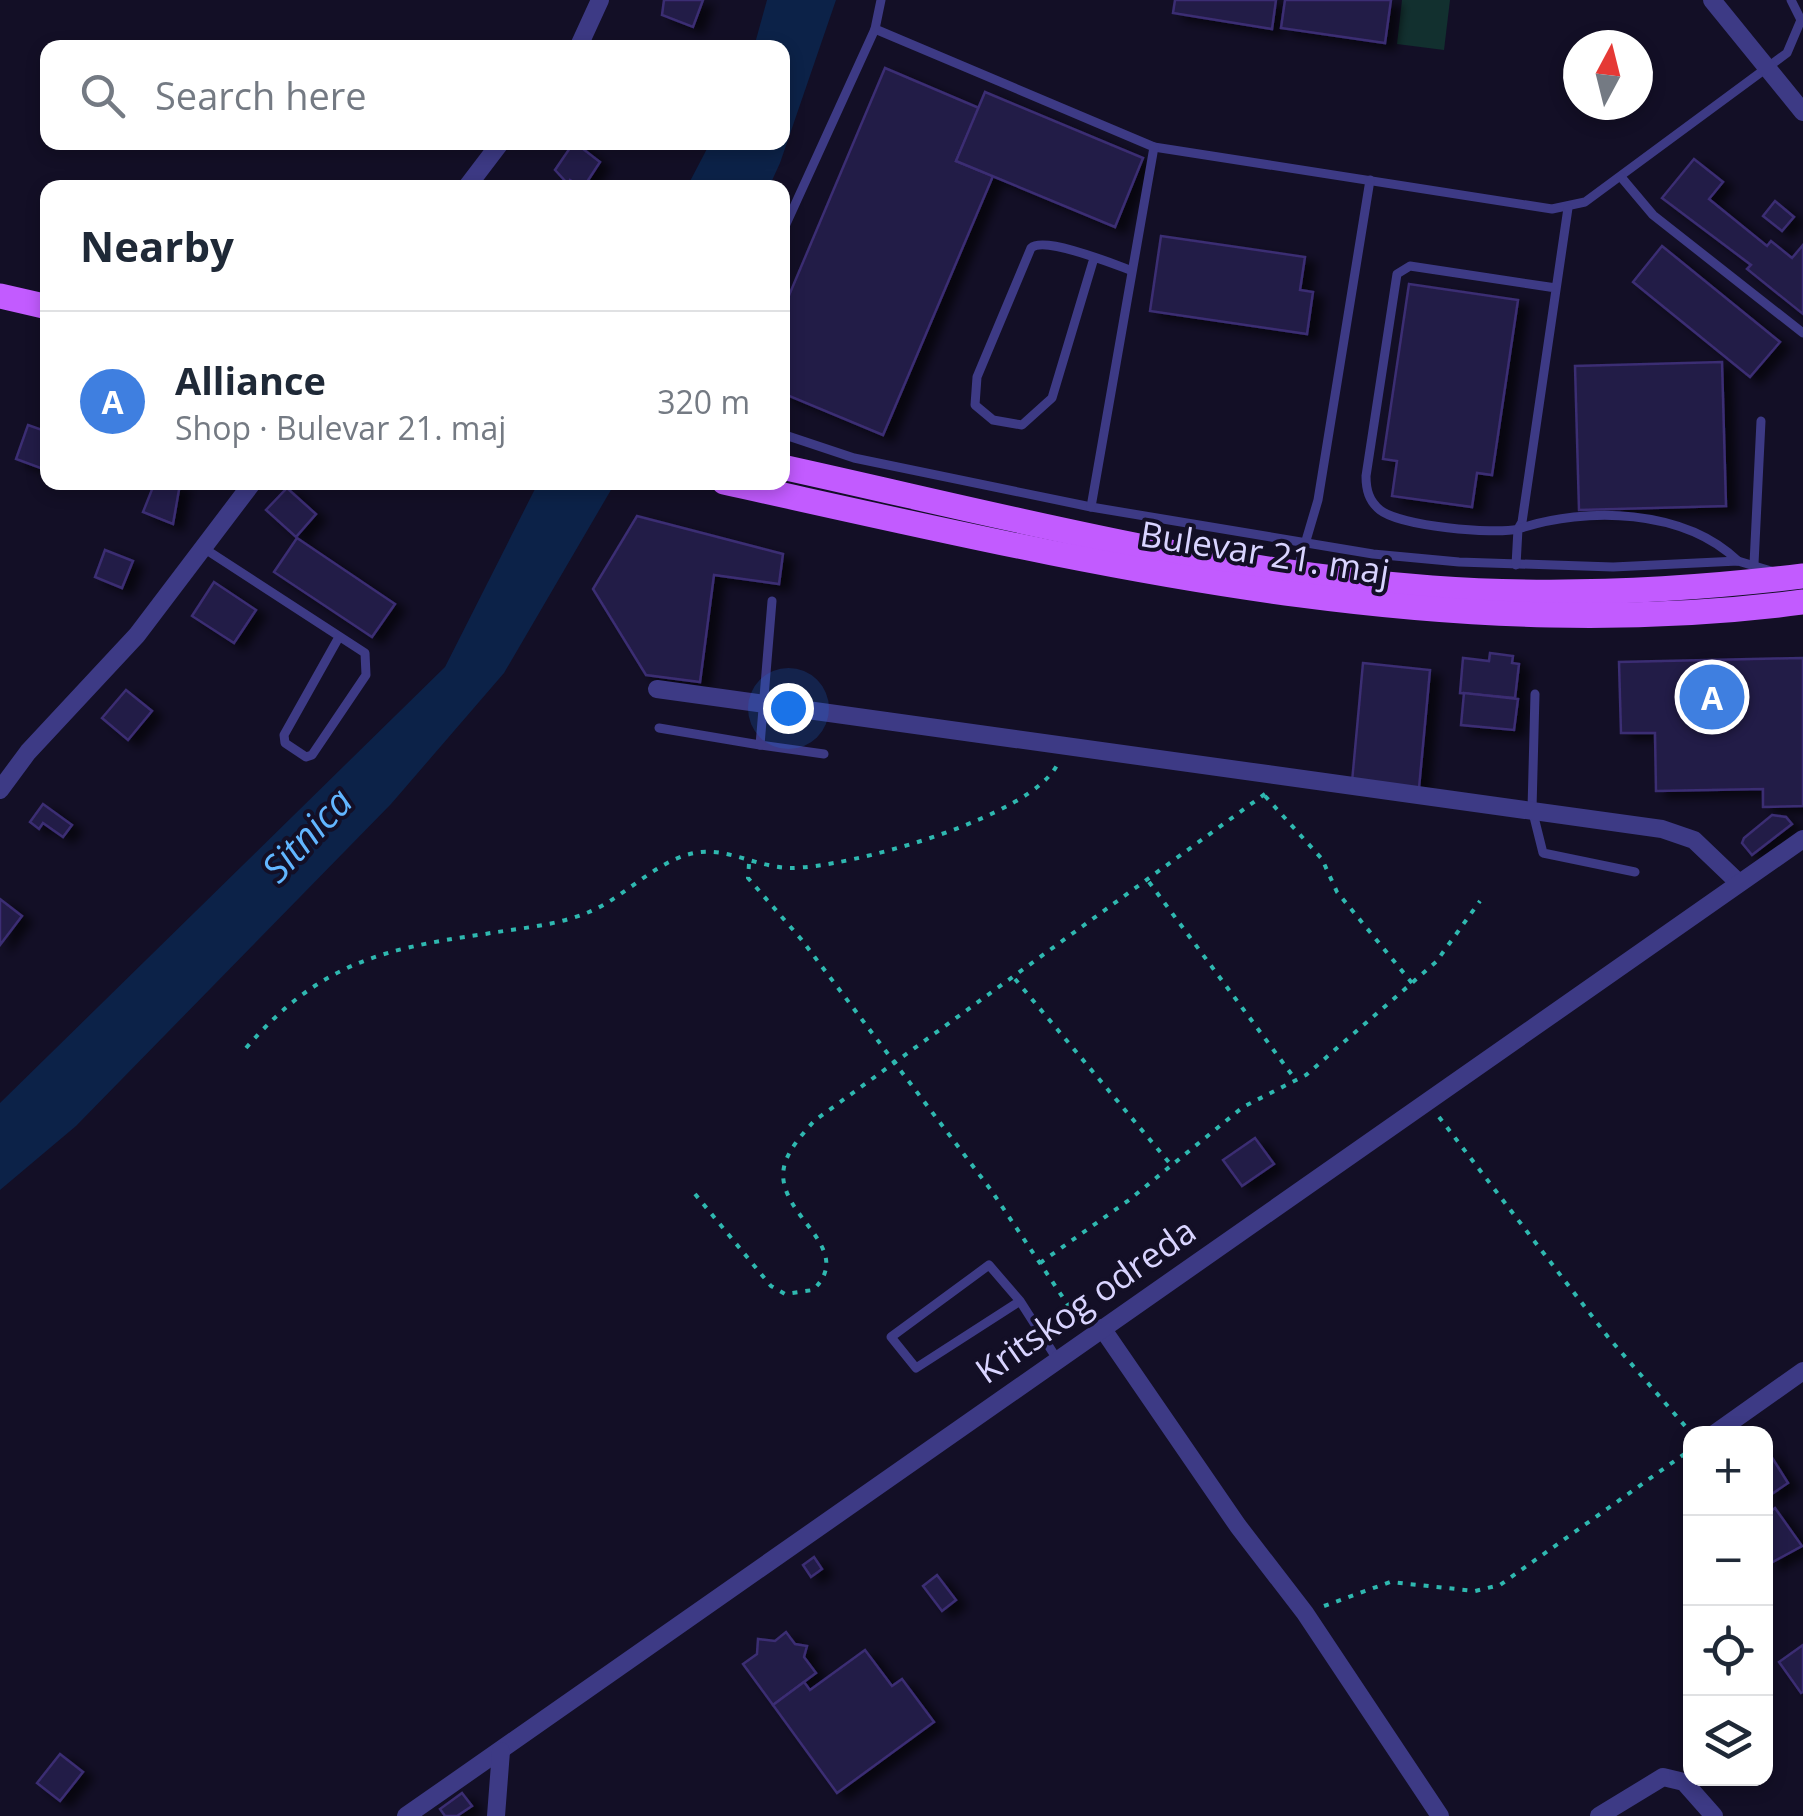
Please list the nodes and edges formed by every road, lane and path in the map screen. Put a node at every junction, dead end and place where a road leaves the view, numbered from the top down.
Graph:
1 (600, 0) edge
2 (881, 0) edge
3 (1712, 0) edge
4 (1791, 0) edge
5 (876, 29) junction
6 (582, 40) edge
7 (1767, 66) junction
8 (1803, 112) edge
9 (1154, 147) junction
10 (495, 150) edge
11 (1621, 176) junction
12 (472, 180) edge
13 (1370, 180) junction
14 (1568, 208) junction
15 (790, 216) edge
16 (1094, 258) junction
17 (1130, 270) junction
18 (1556, 288) junction
19 (0, 296) edge
20 (40, 305) edge
21 (1803, 332) edge
22 (1760, 421) dead end
23 (790, 440) edge
24 (823, 463) junction
25 (790, 465) edge
26 (246, 490) edge
27 (762, 490) edge
28 (1091, 507) junction
29 (1518, 529) junction
30 (1305, 543) junction
31 (205, 549) junction
32 (1738, 561) junction
33 (1516, 564) junction
34 (1754, 564) junction
35 (1296, 574) junction
36 (1792, 578) edge
37 (772, 601) dead end
38 (1803, 602) edge
39 (339, 637) junction
40 (656, 690) dead end
41 (1536, 694) dead end
42 (764, 704) junction
43 (659, 728) dead end
44 (1061, 743) junction
45 (760, 745) junction
46 (824, 754) dead end
47 (1272, 777) junction
48 (0, 790) edge
49 (1265, 796) junction
50 (1532, 809) junction
51 (1803, 839) edge
52 (749, 864) junction
53 (1635, 872) dead end
54 (1148, 882) junction
55 (1739, 884) junction
56 (1480, 902) dead end
57 (1015, 978) junction
58 (1412, 983) junction
59 (246, 1048) dead end
60 (893, 1064) junction
61 (1296, 1081) junction
62 (1426, 1102) junction
63 (1172, 1166) junction
64 (695, 1194) dead end
65 (1040, 1263) junction
66 (1020, 1302) junction
67 (1095, 1333) junction
68 (1057, 1359) junction
69 (1803, 1371) edge
70 (1685, 1426) edge
71 (1725, 1426) edge
72 (1683, 1455) edge
73 (1305, 1613) junction
74 (501, 1751) junction
75 (406, 1816) edge
76 (496, 1816) edge
77 (1440, 1816) edge
78 (1599, 1816) edge
79 (1714, 1816) edge

1 - 6 street
2 - 5 lane
3 - 7 street
4 - 7 lane
5 - 9 lane
5 - 15 lane
7 - 8 street
7 - 11 lane
9 - 13 lane
9 - 17 lane
10 - 12 street
11 - 14 lane
11 - 21 lane
13 - 14 lane
13 - 30 lane
14 - 18 lane
16 - 16 lane
16 - 17 lane
17 - 28 lane
18 - 29 lane
18 - 29 lane
19 - 20 main road
22 - 34 lane
23 - 24 lane
24 - 25 main road, Bulevar 21. maj
24 - 28 lane
24 - 35 main road, Bulevar 21. maj
26 - 31 street
27 - 38 main road, Bulevar 21. maj
28 - 30 lane
29 - 32 lane
29 - 33 lane
30 - 33 lane
30 - 35 lane
31 - 39 lane
31 - 48 street
32 - 33 lane
32 - 34 lane
34 - 36 lane
35 - 36 main road, Bulevar 21. maj
37 - 42 lane
39 - 39 lane
40 - 42 street
41 - 50 lane
42 - 44 street
42 - 45 lane
43 - 45 lane
44 - 47 street
44 - 52 path
45 - 46 lane
47 - 49 path
47 - 50 street
49 - 54 path
49 - 58 path
50 - 53 lane
50 - 55 street
51 - 55 street, Kritskog odreda
52 - 59 path
52 - 60 path
54 - 57 path
54 - 61 path
55 - 62 street, Kritskog odreda
56 - 58 path
57 - 60 path
57 - 63 path
58 - 61 path
60 - 64 path
60 - 65 path
61 - 63 path
62 - 67 street, Kritskog odreda
62 - 70 path
63 - 65 path
65 - 67 path
66 - 66 lane
66 - 68 lane
67 - 68 street, Kritskog odreda
67 - 73 street
68 - 74 street, Kritskog odreda
69 - 71 street
72 - 73 path
73 - 77 street
74 - 75 street, Kritskog odreda
74 - 76 street
78 - 79 street

